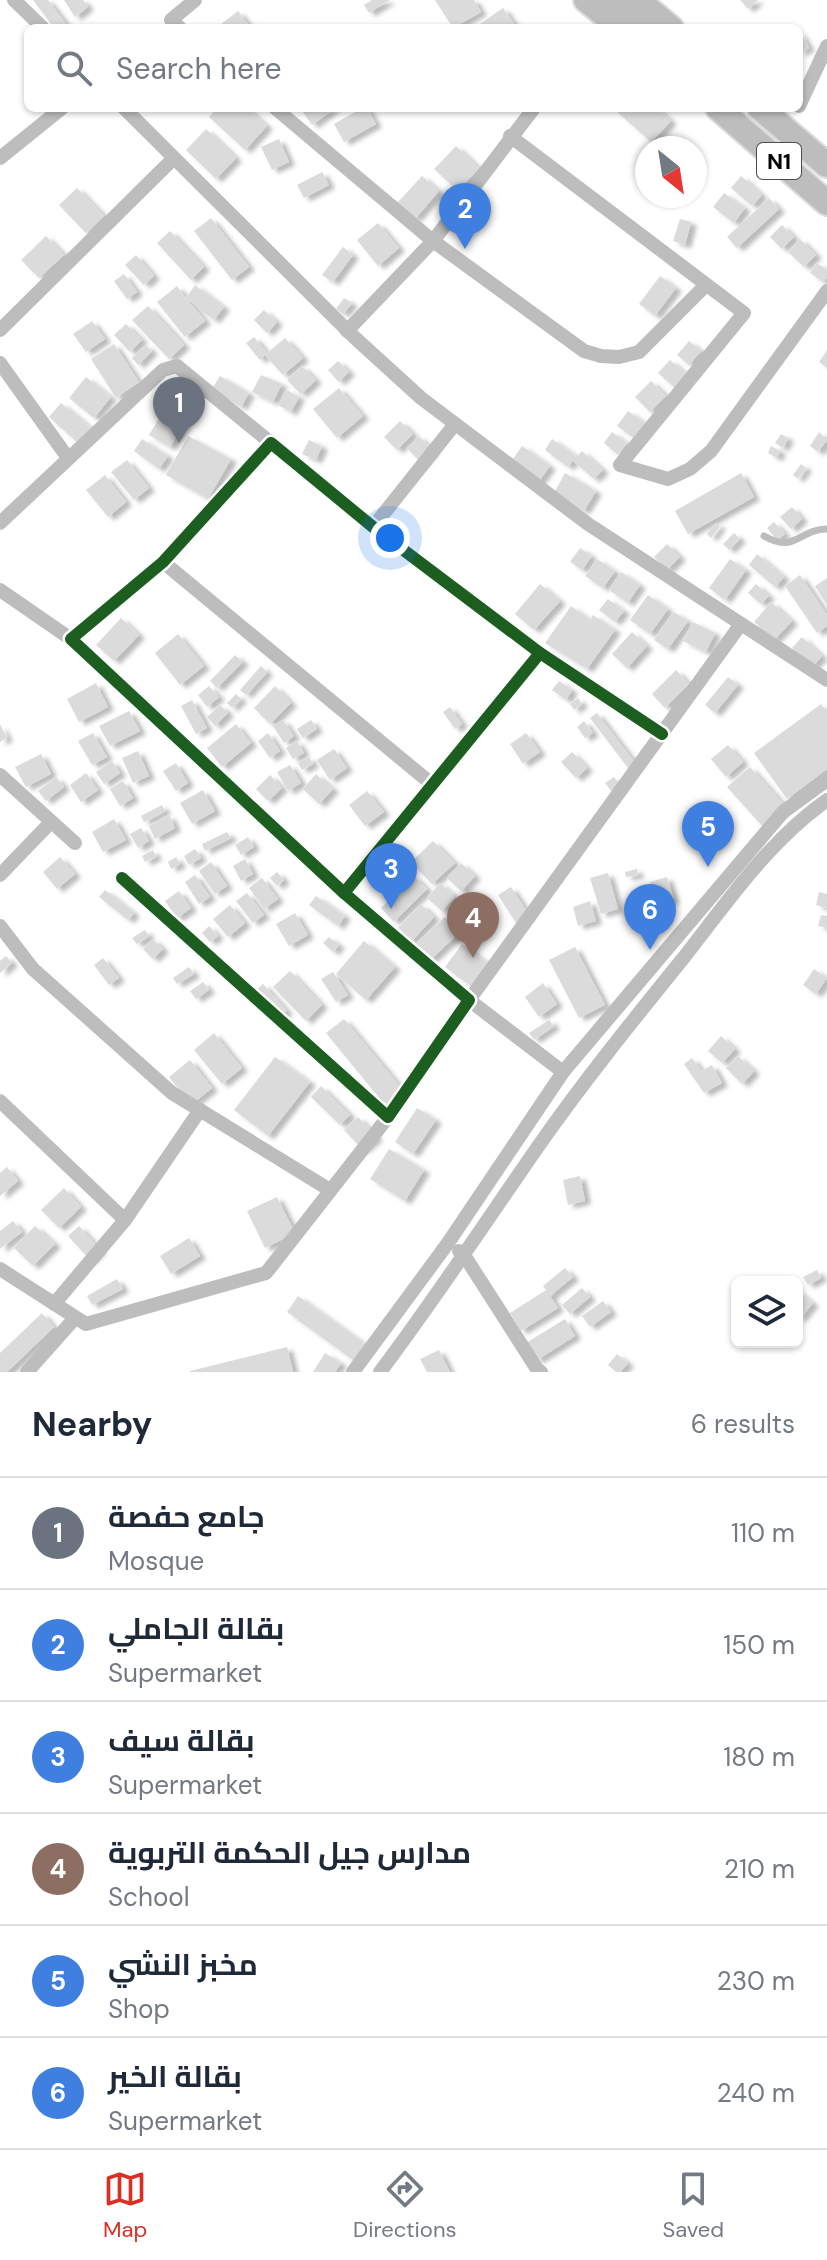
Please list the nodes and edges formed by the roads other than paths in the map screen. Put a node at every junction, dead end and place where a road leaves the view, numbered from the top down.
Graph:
1 (14, 0) edge
2 (195, 0) edge
3 (564, 0) edge
4 (586, 0) edge
5 (611, 0) edge
6 (637, 0) edge
7 (39, 24) edge
8 (172, 24) edge
9 (592, 24) edge
10 (616, 24) edge
11 (642, 24) edge
12 (666, 24) edge
13 (827, 46) edge
14 (803, 98) edge
15 (57, 112) edge
16 (128, 112) edge
17 (280, 112) edge
18 (531, 112) edge
19 (724, 114) edge
20 (795, 115) edge
21 (510, 136) junction
22 (0, 158) edge
23 (173, 159) junction
24 (827, 165) edge
25 (827, 203) edge
26 (433, 241) junction
27 (706, 285) junction
28 (827, 291) edge
29 (0, 330) edge
30 (347, 331) junction
31 (0, 363) edge
32 (455, 424) junction
33 (271, 443) junction
34 (68, 458) junction
35 (0, 523) edge
36 (373, 527) junction
37 (827, 529) edge
38 (764, 536) dead end
39 (163, 562) junction
40 (0, 590) edge
41 (741, 624) junction
42 (71, 639) junction
43 (540, 653) junction
44 (827, 680) edge
45 (662, 734) junction
46 (0, 775) edge
47 (827, 780) edge
48 (433, 785) junction
49 (827, 800) edge
50 (51, 822) junction
51 (75, 843) dead end
52 (0, 875) edge
53 (122, 878) dead end
54 (344, 893) junction
55 (0, 926) edge
56 (469, 1000) junction
57 (563, 1072) junction
58 (0, 1101) edge
59 (200, 1110) junction
60 (388, 1117) junction
61 (330, 1190) junction
62 (125, 1220) junction
63 (448, 1243) junction
64 (464, 1255) junction
65 (0, 1269) edge
66 (54, 1304) junction
67 (75, 1318) junction
68 (538, 1371) edge
69 (27, 1372) edge
70 (353, 1372) edge
71 (380, 1372) edge

1 - 7 street
2 - 8 street
3 - 9 highway
4 - 10 highway
5 - 11 highway
6 - 12 highway
13 - 14 street
15 - 22 street
16 - 23 street
17 - 26 street
18 - 21 street
19 - 25 highway, N1
20 - 24 highway, N1
21 - 26 street
21 - 27 street
23 - 29 street
23 - 30 street
26 - 27 street
26 - 30 street
27 - 28 street
30 - 32 street
31 - 34 street
32 - 36 street
32 - 41 street
33 - 34 street
33 - 36 street
33 - 39 street
34 - 35 street
36 - 43 street
37 - 38 lane
39 - 42 street
39 - 48 street
40 - 42 street
41 - 44 street
41 - 45 street
42 - 54 street
43 - 45 street
43 - 48 street
45 - 56 street
46 - 50 street
47 - 57 street
48 - 54 street
49 - 64 street
50 - 51 street
50 - 52 street
53 - 60 street
54 - 56 street
55 - 59 street
56 - 57 street
56 - 60 street
57 - 63 street
58 - 62 street
59 - 61 street
59 - 62 street
60 - 61 street
61 - 67 street
62 - 66 street
63 - 64 street
63 - 70 street
64 - 68 street
64 - 71 street
65 - 66 street
66 - 67 street
67 - 69 street

